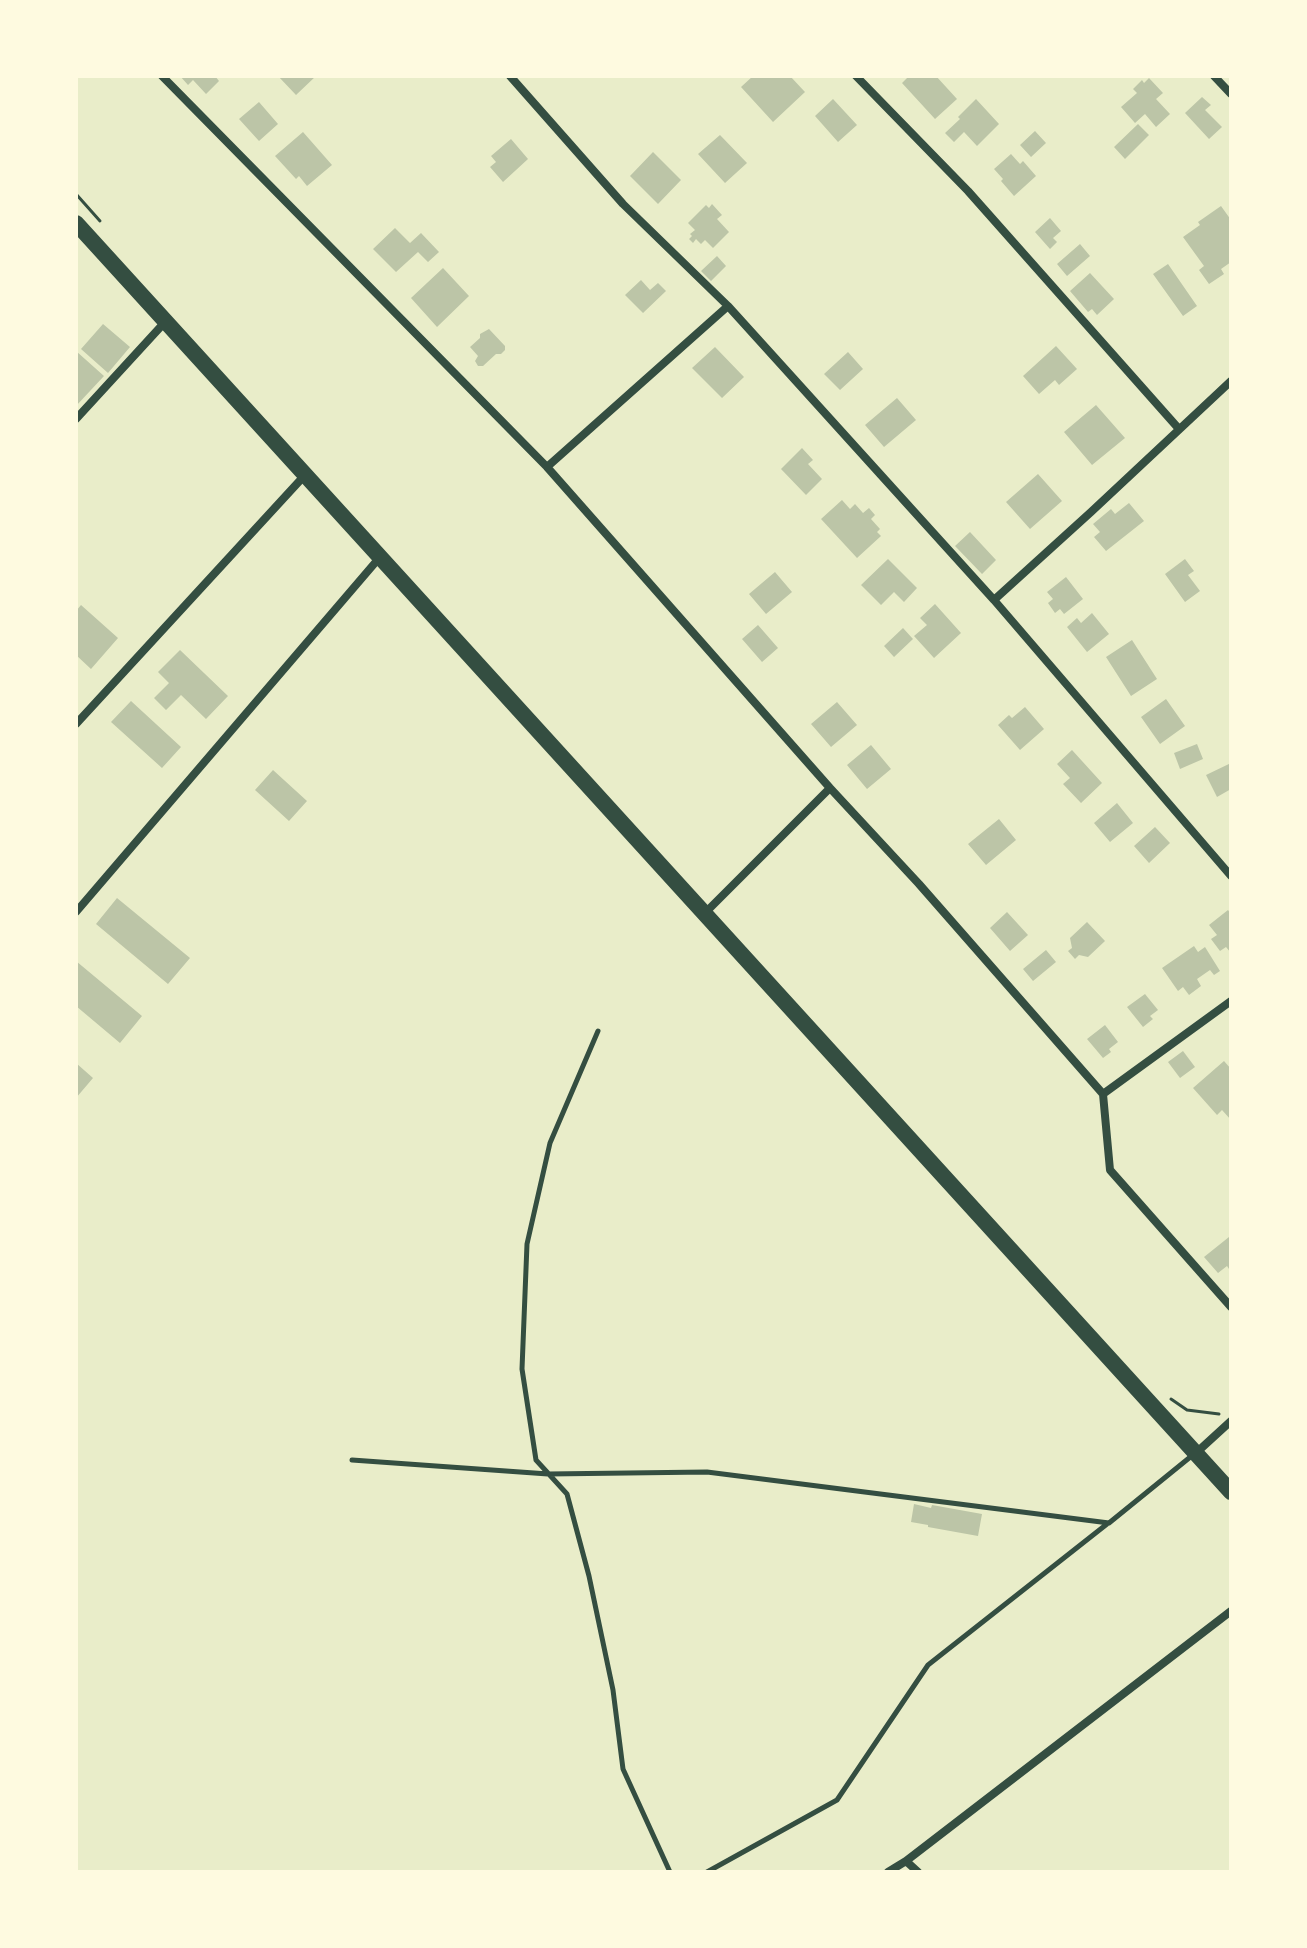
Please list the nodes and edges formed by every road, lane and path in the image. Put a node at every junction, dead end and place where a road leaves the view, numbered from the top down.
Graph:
1 (162, 76) edge
2 (510, 76) edge
3 (856, 76) edge
4 (1214, 76) edge
5 (1231, 94) edge
6 (76, 223) edge
7 (728, 306) junction
8 (165, 322) junction
9 (1231, 381) edge
10 (76, 419) edge
11 (1179, 429) junction
12 (547, 467) junction
13 (305, 475) junction
14 (380, 557) junction
15 (994, 600) junction
16 (76, 724) edge
17 (830, 788) junction
18 (1231, 876) edge
19 (76, 912) edge
20 (705, 913) junction
21 (1231, 1001) edge
22 (598, 1031) dead end
23 (1103, 1094) junction
24 (1231, 1307) edge
25 (1231, 1421) edge
26 (1195, 1453) junction
27 (352, 1460) dead end
28 (548, 1474) junction
29 (1231, 1492) edge
30 (1109, 1523) junction
31 (1231, 1611) edge
32 (906, 1861) junction
33 (670, 1872) edge
34 (707, 1872) edge
35 (888, 1872) edge
36 (918, 1872) edge

1 - 12 street
2 - 7 street
3 - 11 street
4 - 5 street
6 - 8 main road
7 - 12 street
7 - 15 street
8 - 10 street
8 - 13 main road
9 - 11 street
11 - 15 street
12 - 17 street
13 - 14 main road
13 - 16 street
14 - 19 street
14 - 20 main road
15 - 18 street
17 - 20 street
17 - 23 street
20 - 26 main road
21 - 23 street
22 - 28 lane
23 - 24 street
25 - 26 street
26 - 29 main road
26 - 30 lane
27 - 28 lane
28 - 30 lane
28 - 33 lane
30 - 34 lane
31 - 32 street
32 - 35 street
32 - 36 street

